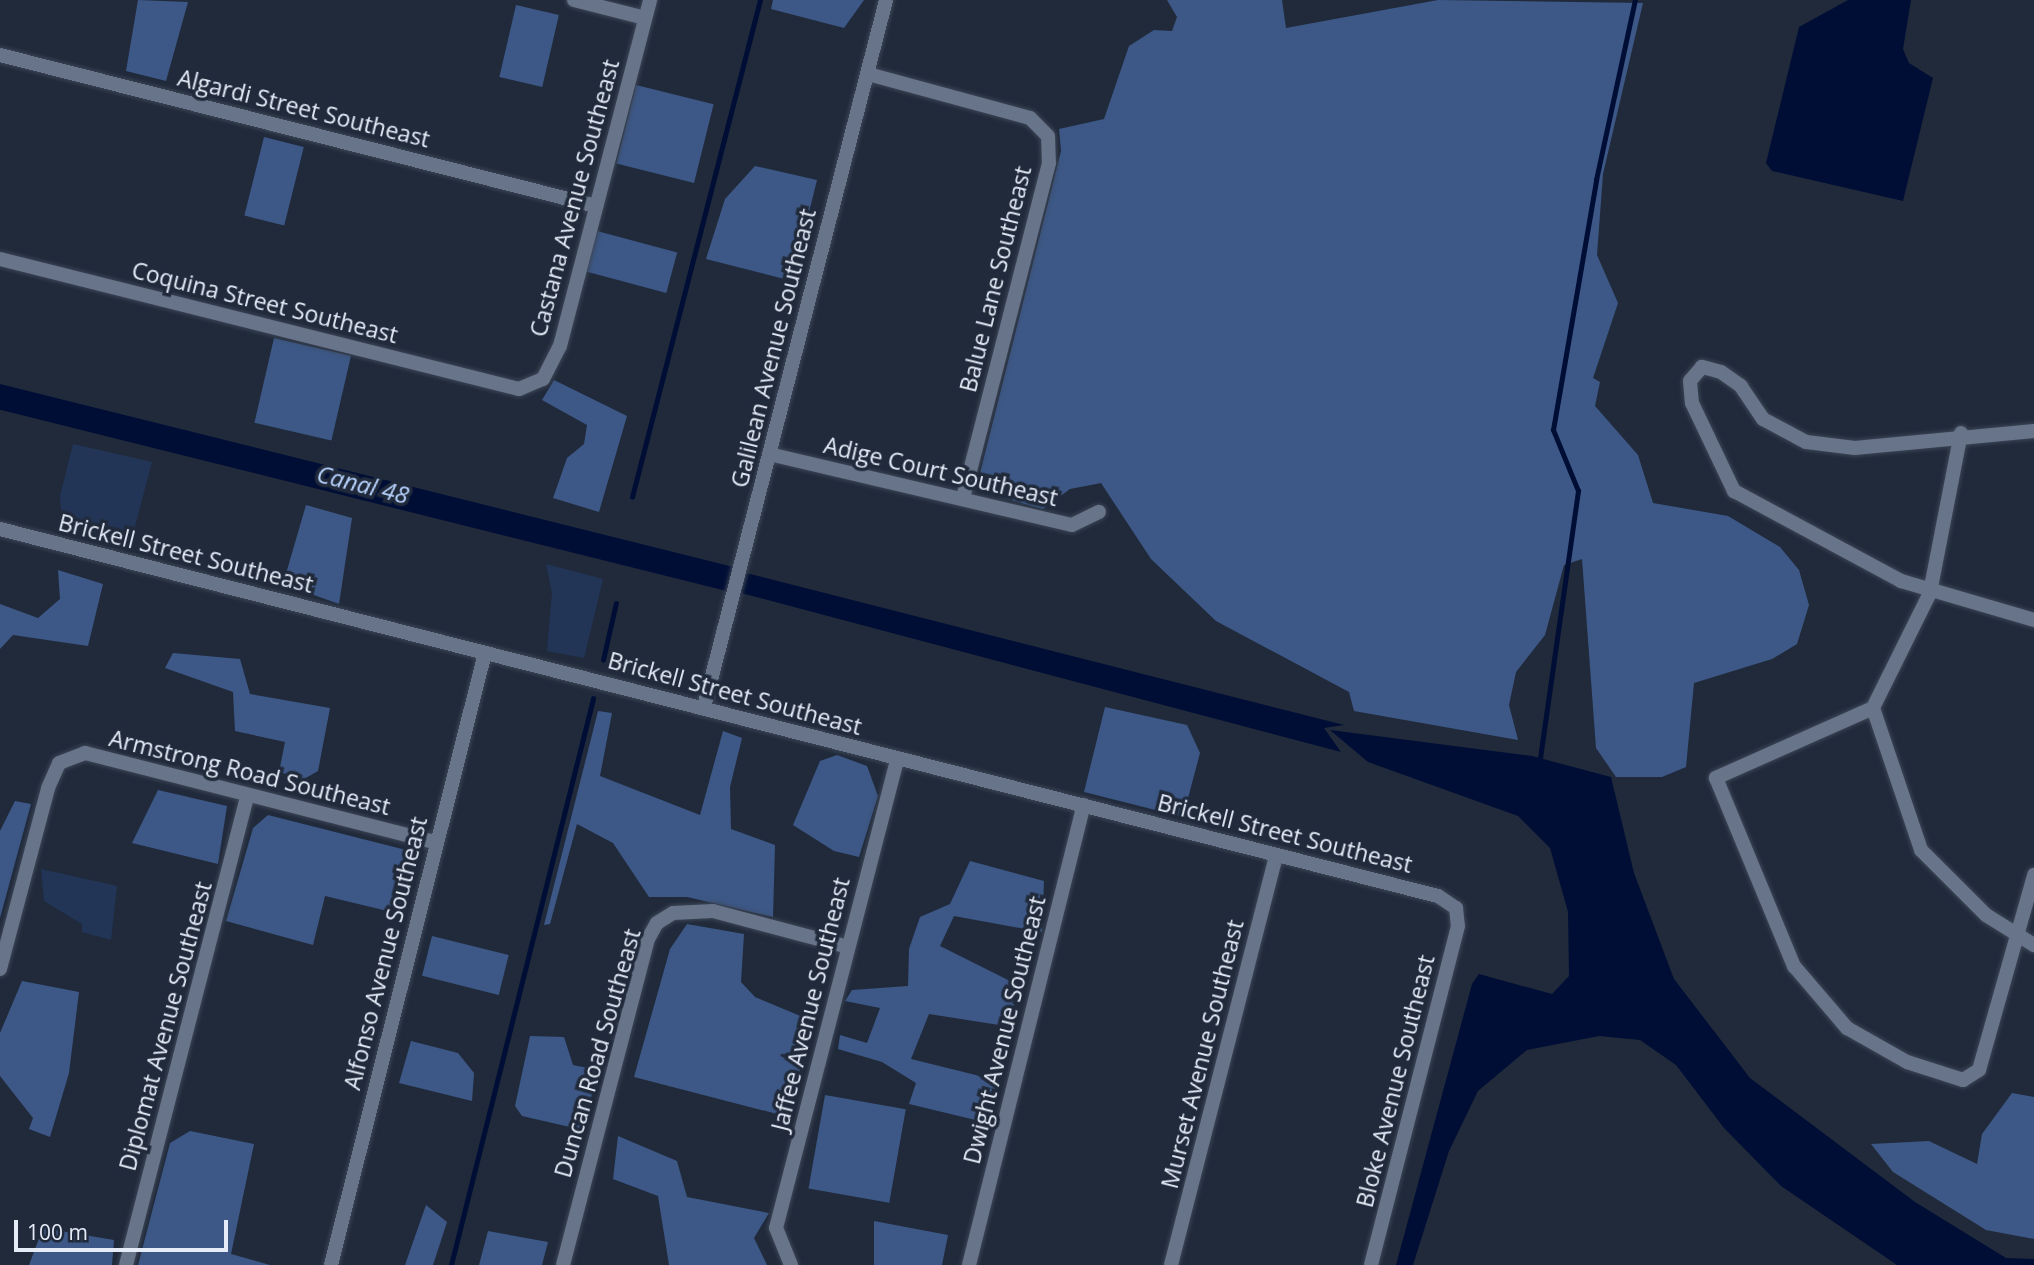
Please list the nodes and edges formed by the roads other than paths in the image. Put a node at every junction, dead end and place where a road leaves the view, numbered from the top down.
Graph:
1 (574, 0) edge
2 (650, 0) edge
3 (886, 0) edge
4 (645, 18) junction
5 (0, 55) edge
6 (867, 74) junction
7 (596, 206) junction
8 (0, 259) edge
9 (519, 389) joint
10 (2034, 431) edge
11 (1961, 433) junction
12 (769, 454) junction
13 (963, 498) junction
14 (1099, 512) dead end
15 (0, 529) edge
16 (1930, 593) junction
17 (2034, 620) edge
18 (485, 653) junction
19 (704, 708) junction
20 (1874, 708) junction
21 (897, 759) junction
22 (247, 797) junction
23 (1084, 805) junction
24 (435, 842) junction
25 (1276, 855) junction
26 (2034, 875) edge
27 (1456, 908) joint
28 (2018, 939) junction
29 (2034, 945) edge
30 (848, 947) junction
31 (0, 969) edge
32 (788, 1263) edge
33 (126, 1265) edge
34 (331, 1265) edge
35 (563, 1265) edge
36 (969, 1265) edge
37 (1171, 1265) edge
38 (1371, 1265) edge

1 - 4 street
2 - 4 street, Castana Avenue Southeast
3 - 6 street, Galilean Avenue Southeast
4 - 7 street, Castana Avenue Southeast
5 - 7 street, Algardi Street Southeast
6 - 12 street, Galilean Avenue Southeast
6 - 13 street, Balue Lane Southeast
7 - 9 street, Castana Avenue Southeast
8 - 9 street, Coquina Street Southeast
10 - 11 street
11 - 16 street
11 - 16 street
12 - 13 street, Adige Court Southeast
12 - 19 street, Galilean Avenue Southeast
13 - 14 street, Adige Court Southeast
15 - 18 street, Brickell Street Southeast
16 - 17 street
16 - 20 street
18 - 19 street, Brickell Street Southeast
18 - 24 street, Alfonso Avenue Southeast
19 - 21 street, Brickell Street Southeast
20 - 28 street
20 - 28 street
21 - 23 street, Brickell Street Southeast
21 - 30 street, Jaffee Avenue Southeast
22 - 24 street, Armstrong Road Southeast
22 - 31 street, Armstrong Road Southeast
22 - 33 street, Diplomat Avenue Southeast
23 - 25 street, Brickell Street Southeast
23 - 36 street, Dwight Avenue Southeast
24 - 34 street, Alfonso Avenue Southeast
25 - 27 street, Brickell Street Southeast
25 - 37 street, Murset Avenue Southeast
26 - 28 street
27 - 38 street, Bloke Avenue Southeast
28 - 29 street
30 - 32 street, Jaffee Avenue Southeast
30 - 35 street, Duncan Road Southeast

